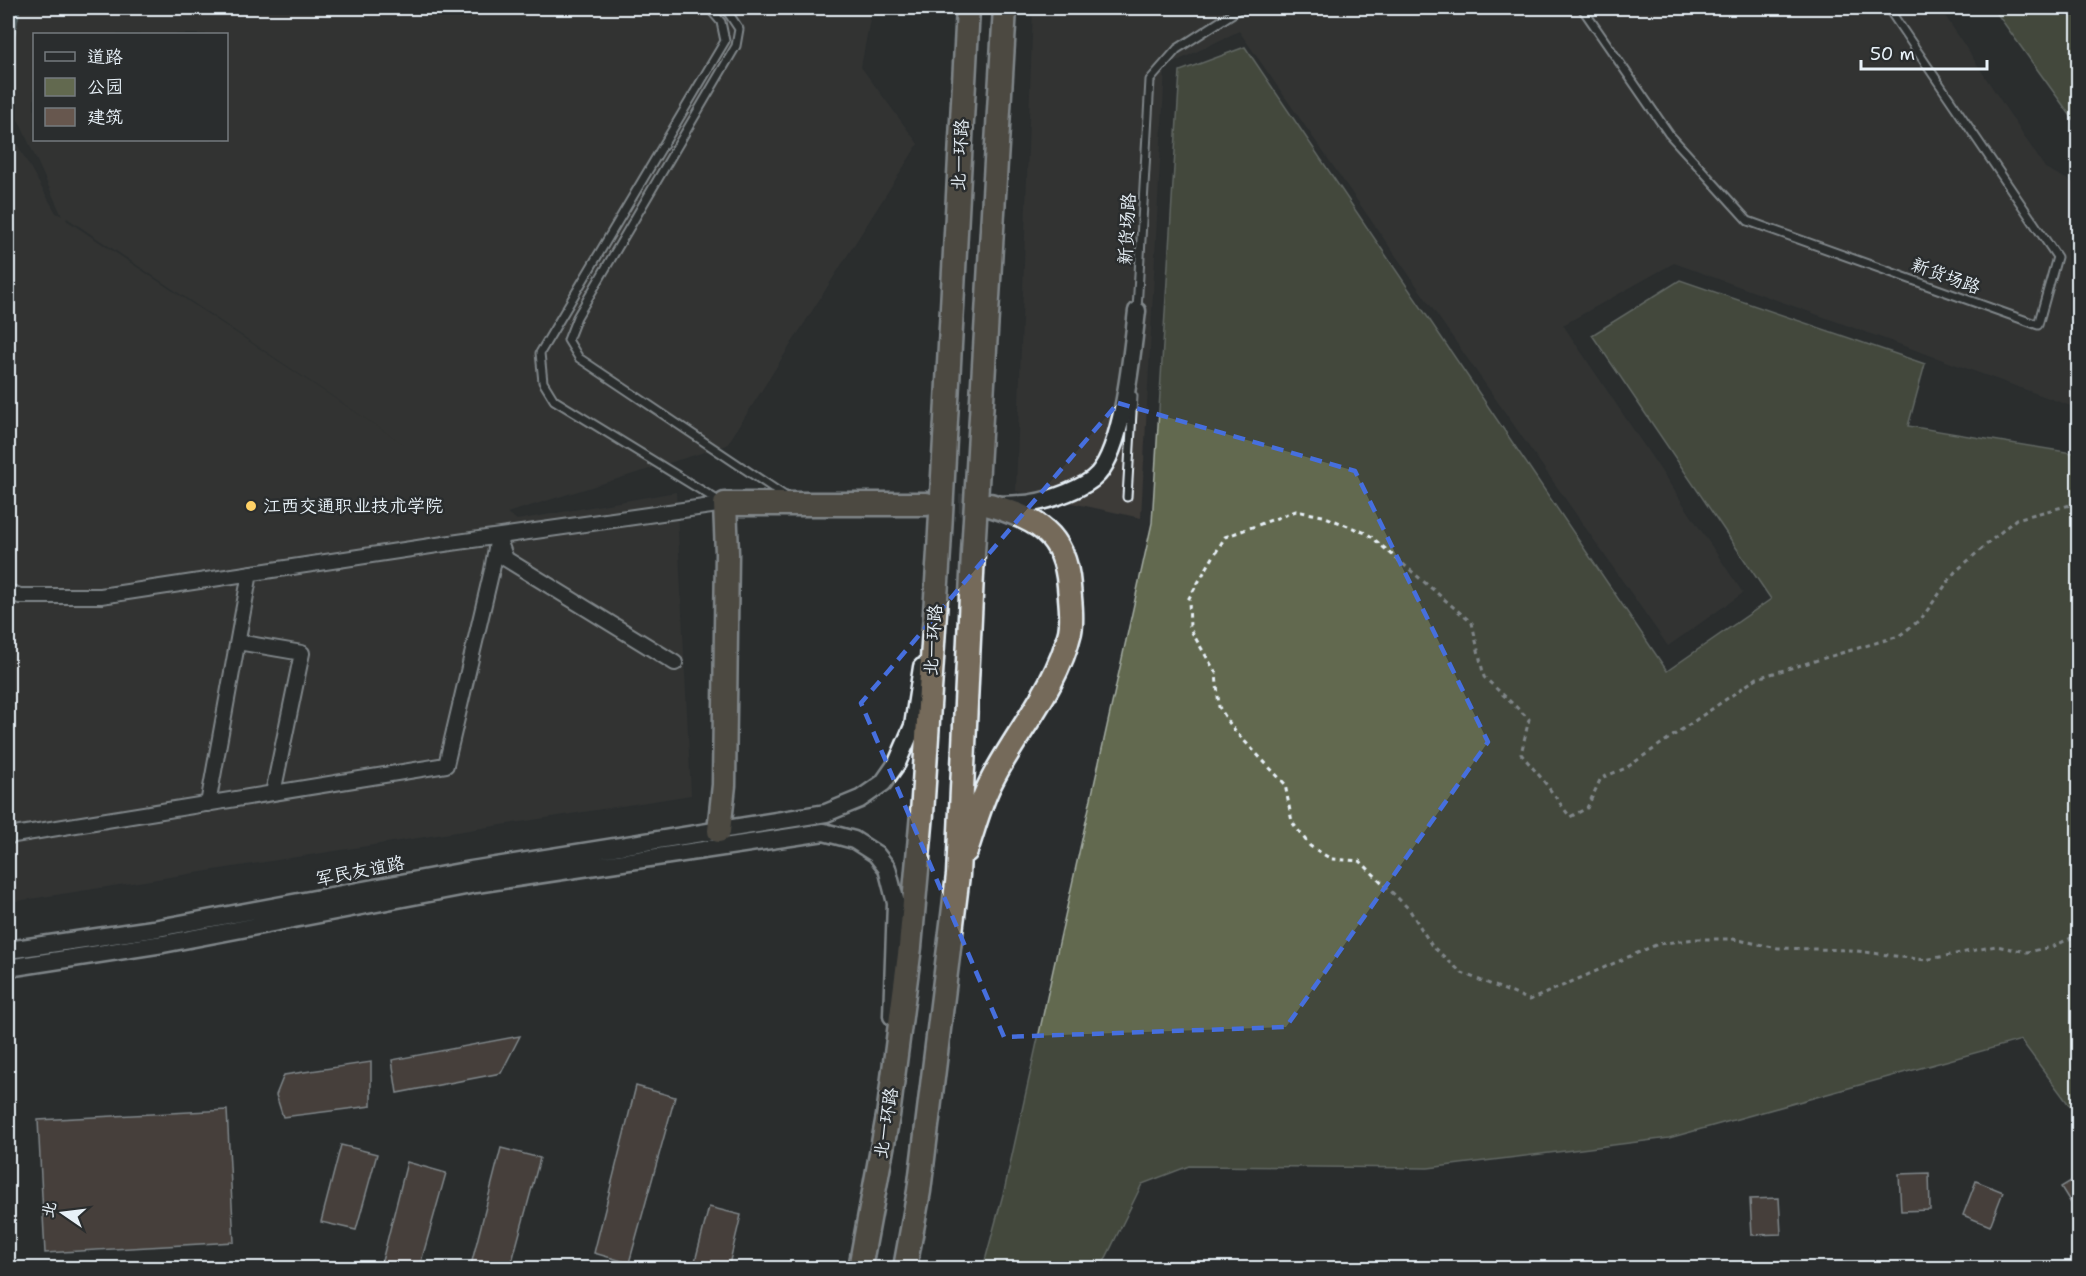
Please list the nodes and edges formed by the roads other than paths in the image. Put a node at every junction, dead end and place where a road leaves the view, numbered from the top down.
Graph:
1 (709, 8) edge
2 (725, 8) edge
3 (968, 8) edge
4 (1005, 8) edge
5 (1241, 8) edge
6 (1582, 8) edge
7 (1888, 8) edge
8 (1137, 311) junction
9 (1127, 497) dead end
10 (724, 504) junction
11 (798, 504) junction
12 (926, 504) tunnel mouth
13 (990, 505) joint
14 (498, 537) junction
15 (939, 551) junction
16 (250, 573) junction
17 (8, 592) edge
18 (238, 642) junction
19 (675, 663) dead end
20 (273, 793) junction
21 (208, 804) junction
22 (8, 836) edge
23 (718, 840) junction
24 (958, 875) junction
25 (8, 950) edge
26 (8, 968) edge
27 (888, 1116) junction
28 (860, 1269) edge
29 (905, 1269) edge

1 - 10 lane
2 - 11 lane
3 - 15 highway, 北一环路
4 - 24 highway, 北一环路
5 - 8 lane, 新货场路
6 - 7 lane, 新货场路
8 - 9 lane, 新货场路
8 - 13 street
10 - 11 highway
10 - 14 street
10 - 23 highway
11 - 12 highway
13 - 24 highway
14 - 16 street
14 - 19 street
14 - 20 street
15 - 23 street
15 - 27 highway, 北一环路
16 - 17 street
16 - 18 street
18 - 20 street
18 - 21 street
20 - 21 street
21 - 22 street
23 - 25 street, 军民友谊路
23 - 26 street, 军民友谊路
23 - 27 street
24 - 29 highway, 北一环路
27 - 28 highway, 北一环路

